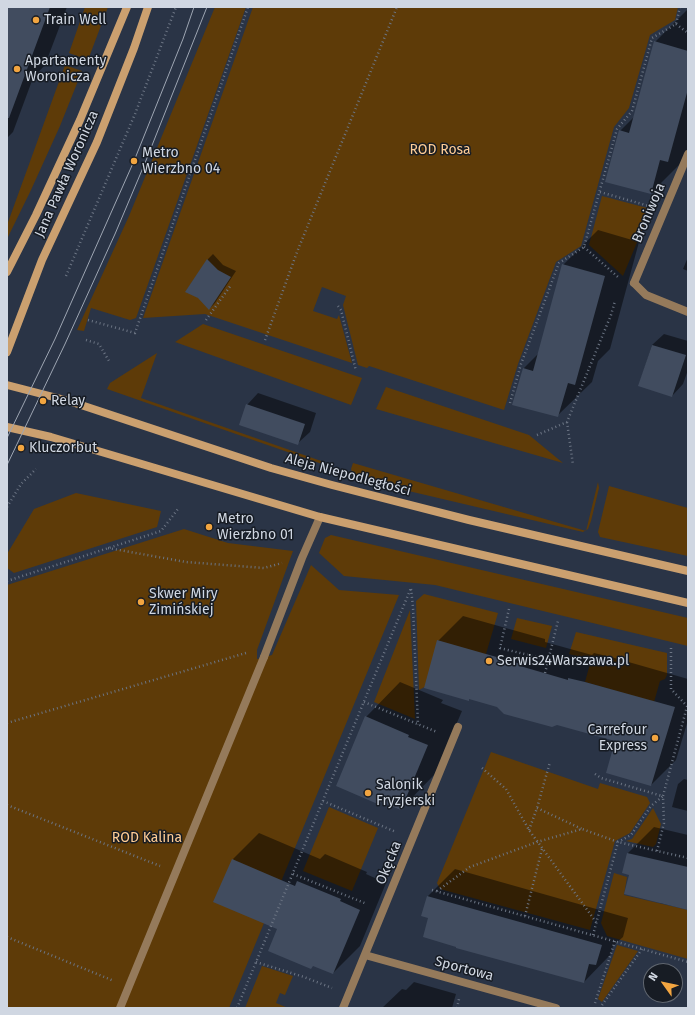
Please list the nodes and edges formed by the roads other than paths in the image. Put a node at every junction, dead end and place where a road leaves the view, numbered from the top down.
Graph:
1 (127, 7) edge
2 (148, 7) edge
3 (688, 154) edge
4 (7, 272) edge
5 (688, 312) edge
6 (7, 352) edge
7 (7, 385) edge
8 (7, 427) edge
9 (320, 517) junction
10 (688, 571) edge
11 (688, 603) edge
12 (458, 727) dead end
13 (365, 955) junction
14 (120, 1008) edge
15 (343, 1008) edge
16 (556, 1008) edge

1 - 4 main road, Jana Pawła Woronicza
2 - 6 main road, Jana Pawła Woronicza
3 - 5 street, Broniwoja
7 - 10 main road, Aleja Niepodległości
8 - 9 main road
9 - 11 main road
9 - 14 street
12 - 13 street, Okęcka
13 - 15 street, Okęcka
13 - 16 street, Sportowa

